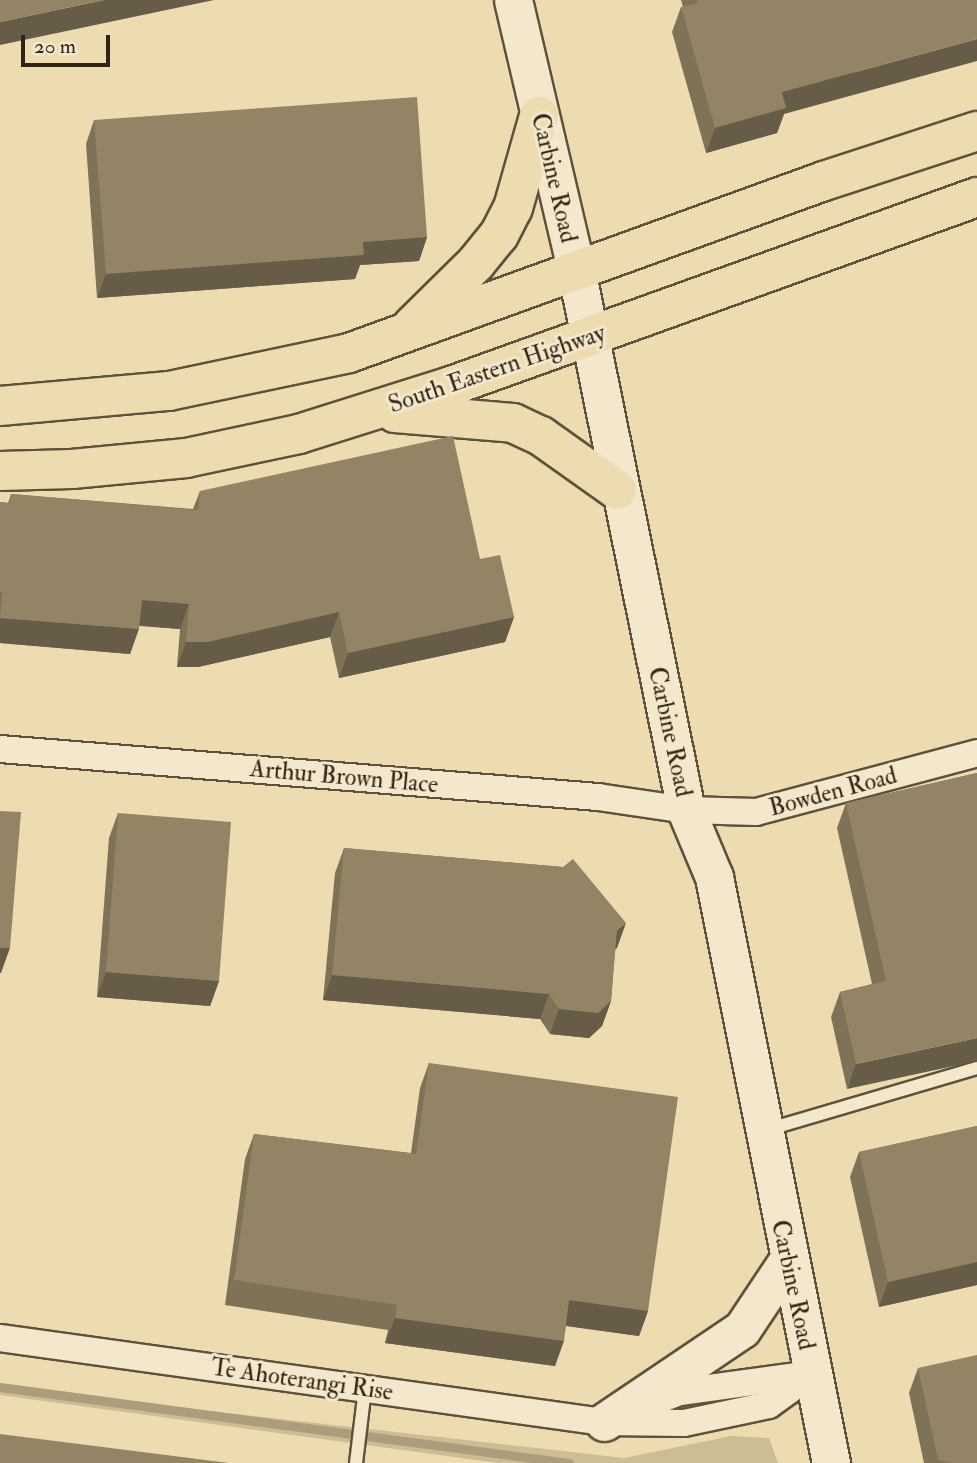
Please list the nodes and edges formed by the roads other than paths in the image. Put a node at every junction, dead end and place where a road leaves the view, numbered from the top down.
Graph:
1 (513, 0) edge
2 (540, 116) junction
3 (977, 131) edge
4 (977, 197) edge
5 (576, 269) junction
6 (403, 335) junction
7 (588, 338) junction
8 (0, 406) edge
9 (373, 412) junction
10 (0, 471) edge
11 (617, 490) junction
12 (0, 749) edge
13 (977, 753) edge
14 (686, 810) junction
15 (977, 1068) edge
16 (762, 1131) junction
17 (788, 1260) junction
18 (0, 1338) edge
19 (812, 1374) junction
20 (365, 1389) junction
21 (604, 1422) junction
22 (356, 1463) edge
23 (831, 1463) edge

1 - 2 main road, Carbine Road
2 - 5 main road, Carbine Road
2 - 6 main road
3 - 5 main road
4 - 7 main road, South Eastern Highway
5 - 6 main road
5 - 7 main road, Carbine Road
6 - 8 main road
7 - 9 main road, South Eastern Highway
7 - 11 main road, Carbine Road
9 - 10 main road, South Eastern Highway
9 - 11 main road
11 - 14 main road, Carbine Road
12 - 14 street, Arthur Brown Place
13 - 14 street, Bowden Road
14 - 16 main road, Carbine Road
15 - 16 lane
16 - 17 main road, Carbine Road
17 - 19 main road, Carbine Road
17 - 21 main road
18 - 20 street, Te Ahoterangi Rise
19 - 21 street, Te Ahoterangi Rise
19 - 23 main road, Carbine Road
20 - 21 street, Te Ahoterangi Rise
20 - 22 lane

